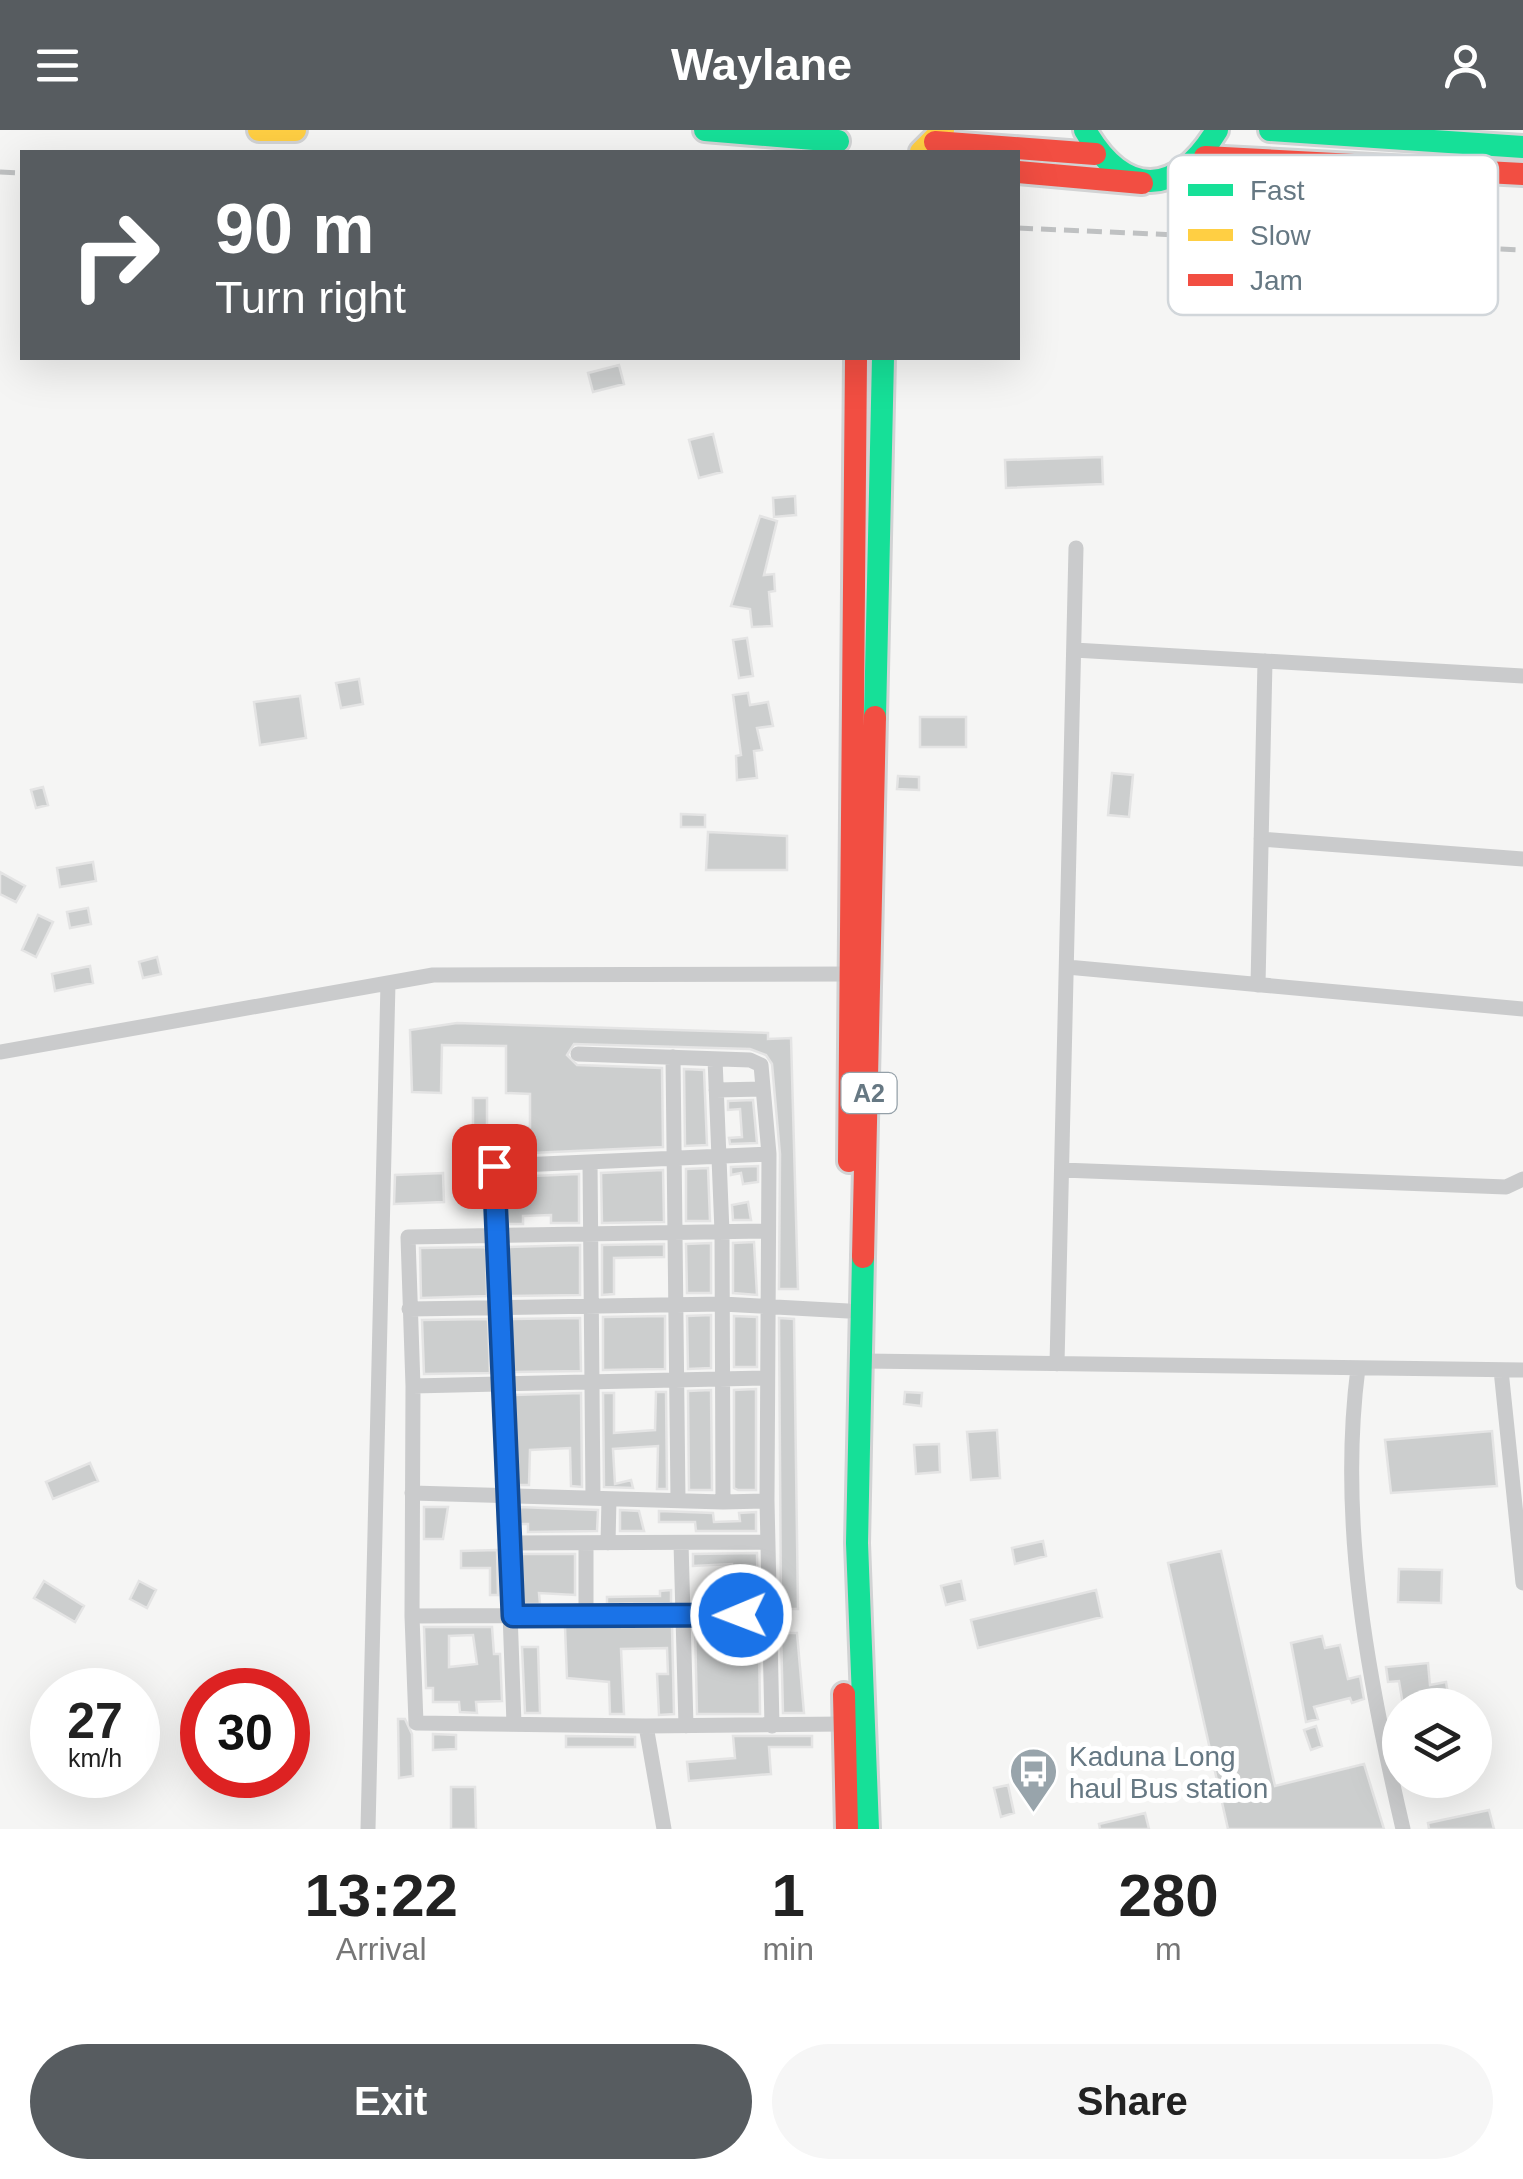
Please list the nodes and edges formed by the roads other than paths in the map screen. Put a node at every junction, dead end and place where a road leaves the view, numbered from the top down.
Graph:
1 (259, 130) edge
2 (295, 130) edge
3 (705, 130) edge
4 (1084, 130) edge
5 (1217, 130) edge
6 (1270, 130) edge
7 (728, 131) edge
8 (840, 141) edge
9 (933, 141) edge
10 (1523, 147) edge
11 (771, 150) edge
12 (1095, 154) junction
13 (1205, 155) edge
14 (1020, 172) edge
15 (1498, 173) edge
16 (1523, 174) edge
17 (1168, 179) edge
18 (1142, 183) junction
19 (856, 360) edge
20 (883, 360) edge
21 (1076, 548) dead end
22 (1074, 650) junction
23 (1265, 661) junction
24 (1523, 676) edge
25 (1261, 839) junction
26 (1523, 859) edge
27 (1067, 967) junction
28 (851, 974) junction
29 (388, 984) junction
30 (1258, 985) junction
31 (1523, 1009) edge
32 (3, 1049) edge
33 (578, 1054) dead end
34 (673, 1058) junction
35 (715, 1059) junction
36 (763, 1089) junction
37 (716, 1090) junction
38 (768, 1154) junction
39 (718, 1157) junction
40 (676, 1158) junction
41 (590, 1162) junction
42 (1062, 1170) junction
43 (1523, 1180) edge
44 (768, 1231) junction
45 (678, 1232) junction
46 (722, 1232) junction
47 (496, 1234) junction
48 (590, 1234) junction
49 (722, 1304) junction
50 (678, 1305) junction
51 (592, 1306) junction
52 (766, 1306) junction
53 (500, 1308) junction
54 (410, 1309) junction
55 (848, 1312) junction
56 (864, 1361) junction
57 (1057, 1364) junction
58 (1358, 1368) junction
59 (1501, 1370) junction
60 (1523, 1370) edge
61 (766, 1378) junction
62 (722, 1379) junction
63 (677, 1380) junction
64 (593, 1382) junction
65 (501, 1384) junction
66 (414, 1386) junction
67 (412, 1493) junction
68 (505, 1496) junction
69 (601, 1498) junction
70 (678, 1500) junction
71 (767, 1500) junction
72 (723, 1502) junction
73 (681, 1542) junction
74 (768, 1542) junction
75 (586, 1543) junction
76 (608, 1543) junction
77 (508, 1544) junction
78 (1523, 1583) edge
79 (769, 1614) junction
80 (412, 1616) junction
81 (513, 1616) junction
82 (586, 1616) junction
83 (684, 1616) junction
84 (514, 1724) junction
85 (844, 1724) junction
86 (646, 1726) junction
87 (686, 1726) junction
88 (772, 1726) junction
89 (368, 1829) edge
90 (664, 1829) edge
91 (847, 1829) edge
92 (868, 1829) edge
93 (1403, 1829) edge

1 - 2 main road
3 - 7 main road
4 - 12 main road
5 - 13 main road
6 - 10 main road
7 - 8 main road
7 - 11 main road
9 - 12 main road
12 - 18 main road
14 - 18 main road
15 - 16 main road
17 - 18 main road
19 - 28 main road, A2
20 - 56 main road, A2
21 - 22 street
22 - 23 street
22 - 27 street
23 - 24 street
23 - 25 street
25 - 26 street
25 - 30 street
27 - 30 street
27 - 42 street
28 - 29 street
28 - 55 main road, A2
29 - 32 street
29 - 89 street
30 - 31 street
33 - 34 street
34 - 35 street
34 - 40 street
35 - 36 street
35 - 37 street
36 - 37 street
36 - 38 street
37 - 39 street
38 - 39 street
38 - 44 street
39 - 40 street
39 - 46 street
40 - 41 street
40 - 45 street
41 - 47 street
41 - 48 street
42 - 43 street
42 - 57 street
44 - 46 street
44 - 52 street
45 - 46 street
45 - 48 street
45 - 50 street
46 - 49 street
47 - 48 street
47 - 53 street
47 - 54 street
48 - 51 street
49 - 50 street
49 - 52 street
49 - 62 street
50 - 51 street
50 - 63 street
51 - 53 street
51 - 64 street
52 - 55 street
52 - 61 street
53 - 54 street
53 - 65 street
54 - 66 street
55 - 85 main road, A2
56 - 57 street
56 - 92 main road, A2
57 - 58 street
58 - 59 street
58 - 93 street
59 - 60 street
59 - 78 street
61 - 62 street
61 - 71 street
62 - 63 street
62 - 72 street
63 - 64 street
63 - 70 street
64 - 65 street
64 - 69 street
65 - 66 street
65 - 68 street
66 - 67 street
67 - 68 street
67 - 80 street
68 - 69 street
68 - 77 street
69 - 70 street
69 - 76 street
70 - 72 street
71 - 72 street
71 - 74 street
73 - 74 street
73 - 76 street
73 - 83 street
74 - 79 street
75 - 76 street
75 - 77 street
75 - 82 street
77 - 81 street
79 - 83 street
79 - 88 street
80 - 81 street
80 - 84 street
81 - 82 street
81 - 84 street
82 - 83 street
83 - 87 street
84 - 86 street
85 - 88 street
85 - 91 main road, A2
86 - 87 street
86 - 90 street
87 - 88 street

